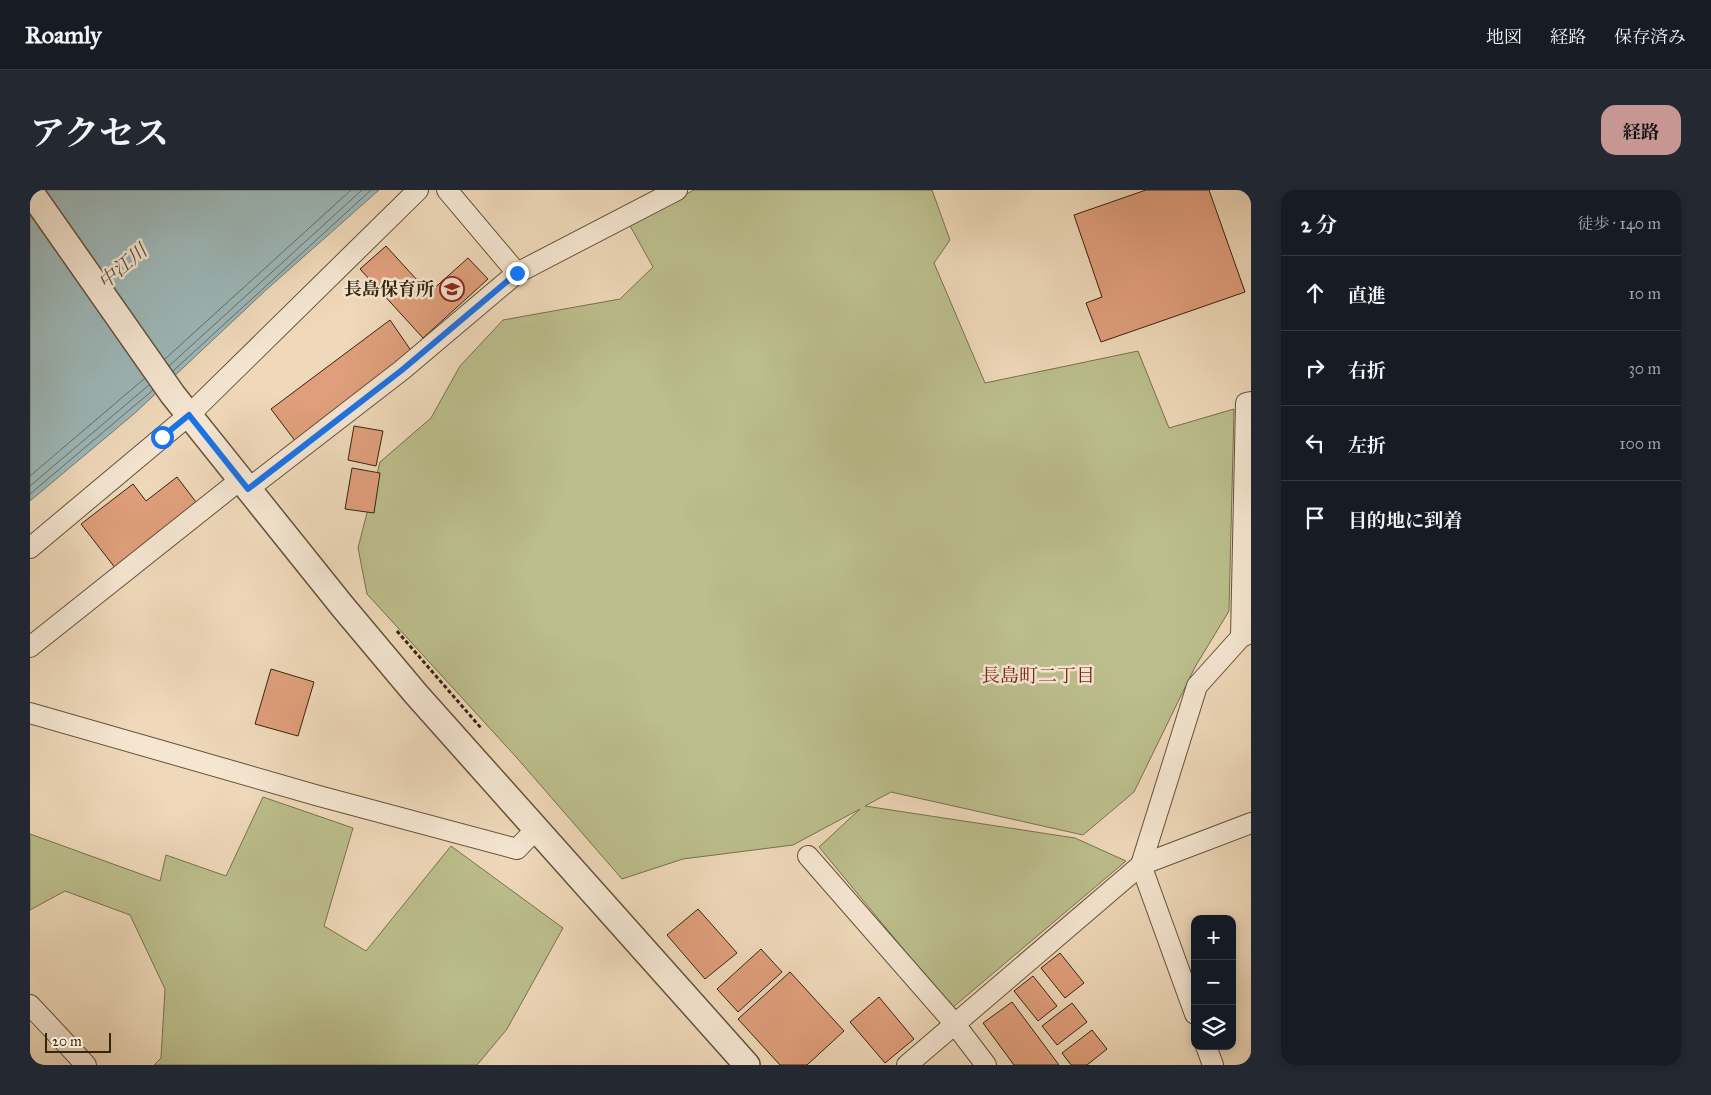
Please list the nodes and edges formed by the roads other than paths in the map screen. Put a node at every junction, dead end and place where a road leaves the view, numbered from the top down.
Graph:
1 (418, 190) edge
2 (447, 190) edge
3 (677, 190) edge
4 (30, 191) edge
5 (517, 273) junction
6 (1251, 402) edge
7 (189, 415) junction
8 (244, 484) junction
9 (30, 548) edge
10 (1246, 635) edge
11 (30, 647) edge
12 (30, 713) edge
13 (1251, 823) edge
14 (536, 829) junction
15 (808, 856) dead end
16 (1142, 865) junction
17 (30, 1005) edge
18 (1192, 1005) edge
19 (954, 1023) junction
20 (1207, 1050) edge
21 (86, 1065) edge
22 (747, 1065) edge
23 (907, 1065) edge
24 (986, 1065) edge
25 (1213, 1065) edge

1 - 7 street
2 - 5 street
3 - 5 street
4 - 7 street
5 - 8 street
6 - 10 street
7 - 8 street
7 - 9 street
8 - 11 street
8 - 14 street
10 - 16 street
12 - 14 street
13 - 16 street
14 - 22 street
15 - 19 street
16 - 18 street
16 - 19 street
17 - 21 street
19 - 23 street
19 - 24 street
20 - 25 street

